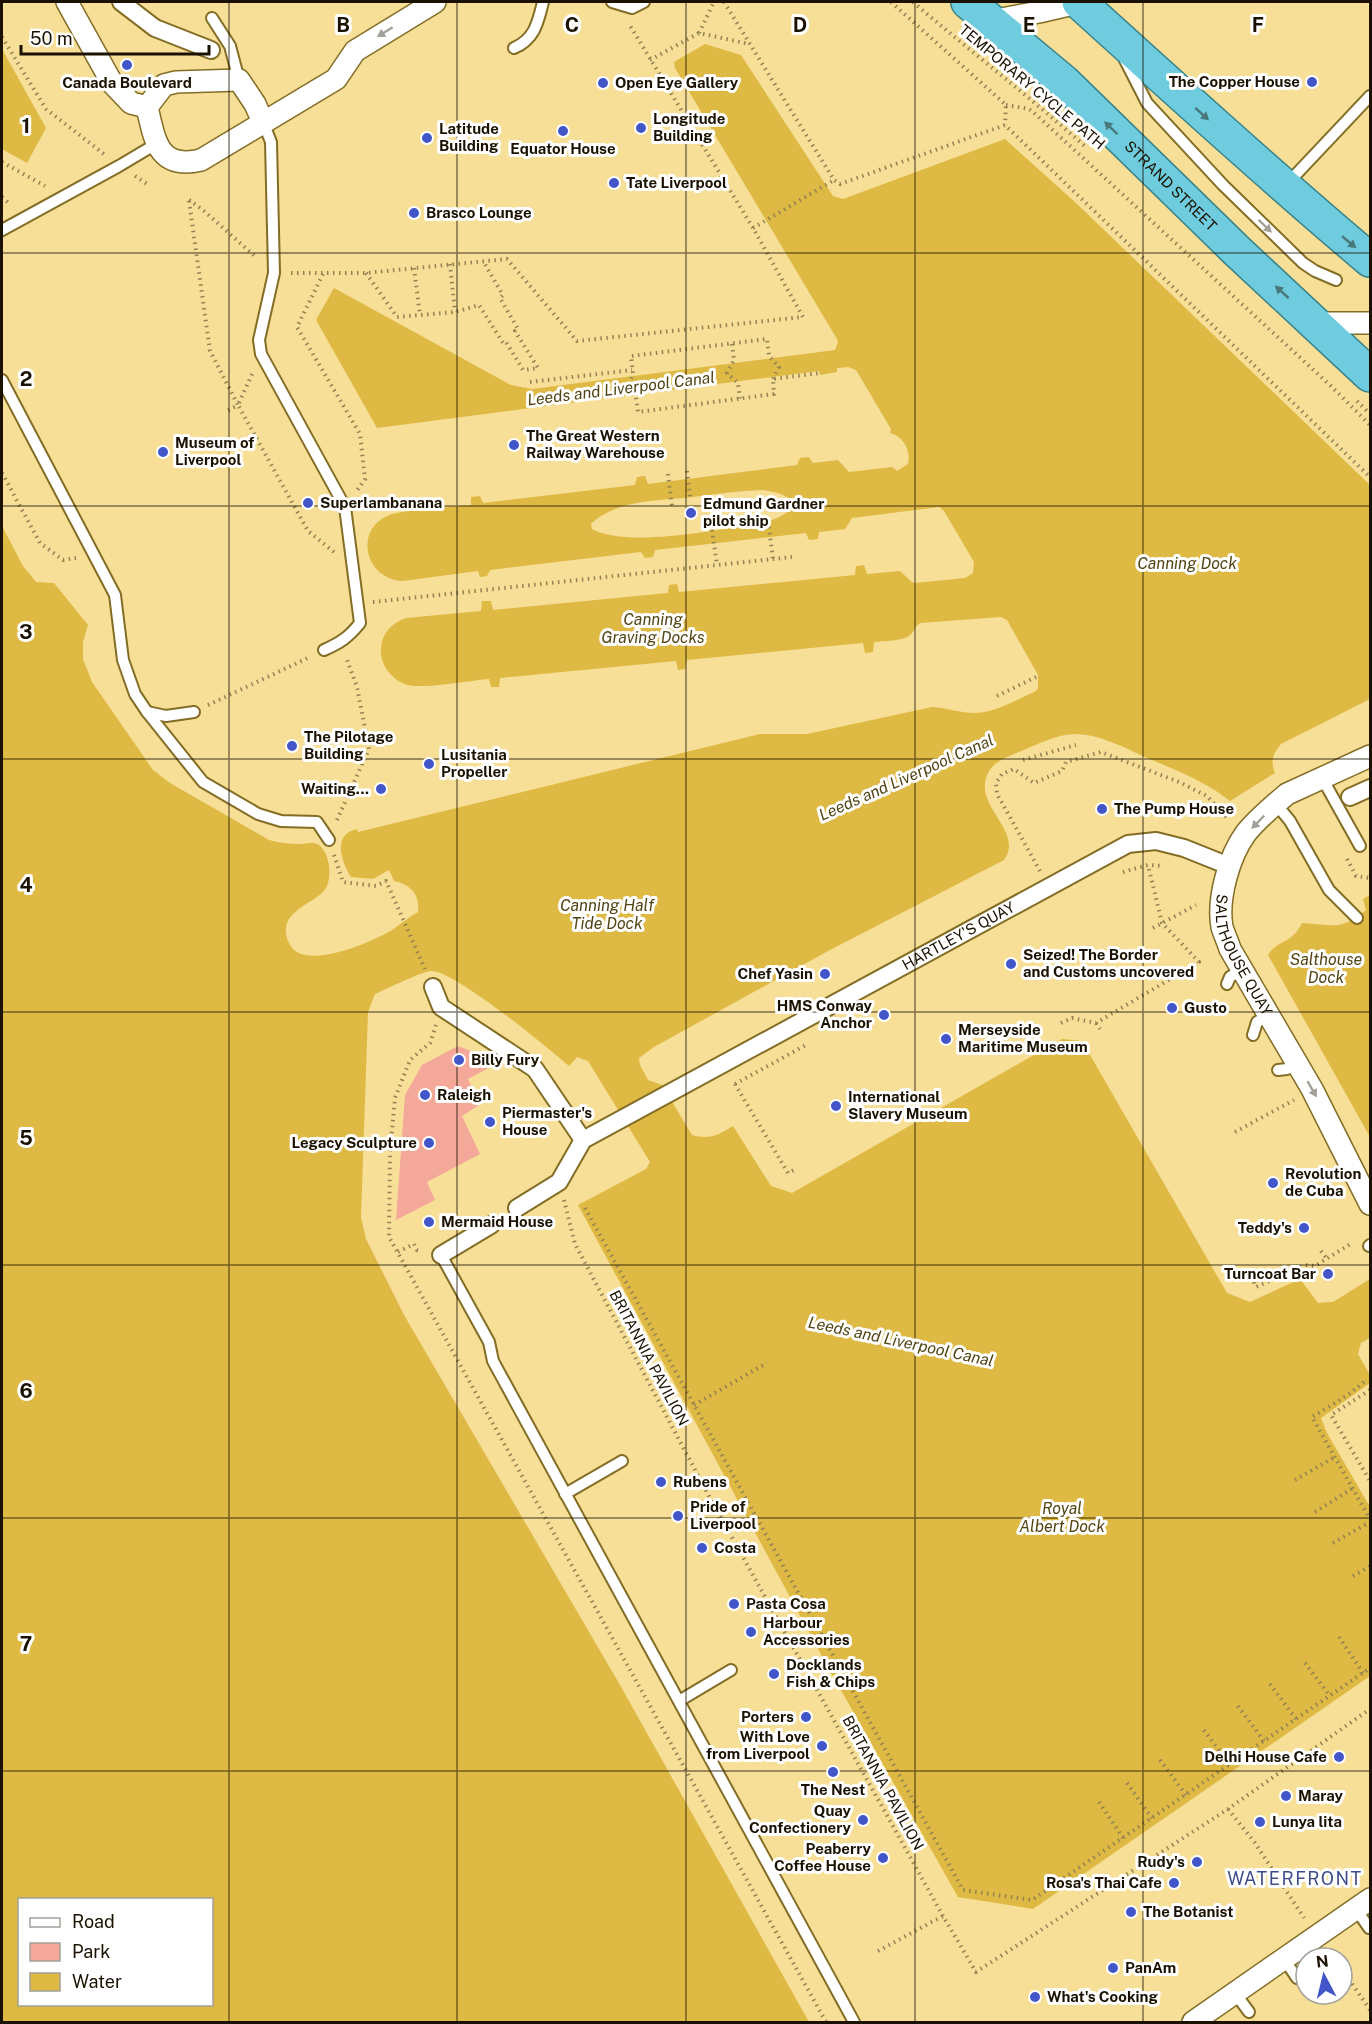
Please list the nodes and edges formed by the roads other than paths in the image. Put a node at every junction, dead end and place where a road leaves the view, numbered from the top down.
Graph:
1 (67, 2) edge
2 (121, 2) edge
3 (435, 2) edge
4 (543, 2) edge
5 (614, 2) edge
6 (644, 2) edge
7 (1080, 2) edge
8 (979, 11) edge
9 (212, 18) dead end
10 (1112, 33) junction
11 (514, 48) dead end
12 (212, 50) dead end
13 (239, 80) junction
14 (1371, 96) edge
15 (147, 107) junction
16 (263, 122) junction
17 (156, 144) junction
18 (1284, 187) junction
19 (2, 230) edge
20 (1371, 260) edge
21 (1336, 280) dead end
22 (1316, 323) junction
23 (1371, 323) edge
24 (2, 380) edge
25 (1362, 386) edge
26 (324, 650) road end
27 (147, 712) junction
28 (194, 712) road end
29 (1371, 756) edge
30 (1322, 778) junction
31 (1371, 788) edge
32 (1350, 797) dead end
33 (1276, 804) junction
34 (329, 840) road end
35 (1360, 846) dead end
36 (1229, 866) junction
37 (1357, 918) dead end
38 (433, 987) road end
39 (1258, 1019) junction
40 (1253, 1035) dead end
41 (590, 1136) junction
42 (1371, 1204) edge
43 (517, 1208) dead end
44 (491, 1226) dead end
45 (441, 1255) joint
46 (622, 1461) dead end
47 (566, 1494) junction
48 (731, 1670) dead end
49 (679, 1701) junction
50 (1363, 1904) edge
51 (1369, 1928) edge
52 (1284, 1959) junction
53 (1294, 1974) edge
54 (1235, 1993) junction
55 (1249, 2012) dead end
56 (854, 2022) edge
57 (1193, 2022) edge

1 - 15 street
2 - 12 street
3 -> 16 street
4 - 11 lane
5 - 6 lane
7 - 8 street
7 - 10 highway
22 -> 8 highway, STRAND STREET
9 - 13 lane
10 -> 18 highway
10 -> 21 lane
13 - 15 street
13 - 16 street
14 - 18 lane
15 - 17 street
16 - 17 street
16 - 26 lane
17 - 19 lane
18 -> 20 highway
22 - 23 street
22 - 25 highway, STRAND STREET
24 - 27 lane
27 - 28 lane
27 - 34 lane
29 - 30 street, SALTHOUSE QUAY
30 - 33 street, SALTHOUSE QUAY
30 - 35 lane
31 - 32 street
33 -> 36 street, SALTHOUSE QUAY
33 - 37 lane
36 - 39 street, SALTHOUSE QUAY
36 - 41 street, HARTLEY'S QUAY
38 - 41 street
39 - 40 lane
39 -> 42 street, SALTHOUSE QUAY
41 - 43 street
44 - 45 street
45 - 47 lane
46 - 47 lane
47 - 49 lane
48 - 49 lane
49 - 56 lane
50 - 51 lane
50 - 52 street
52 - 53 lane
52 - 54 street
54 - 55 lane
54 - 57 street

